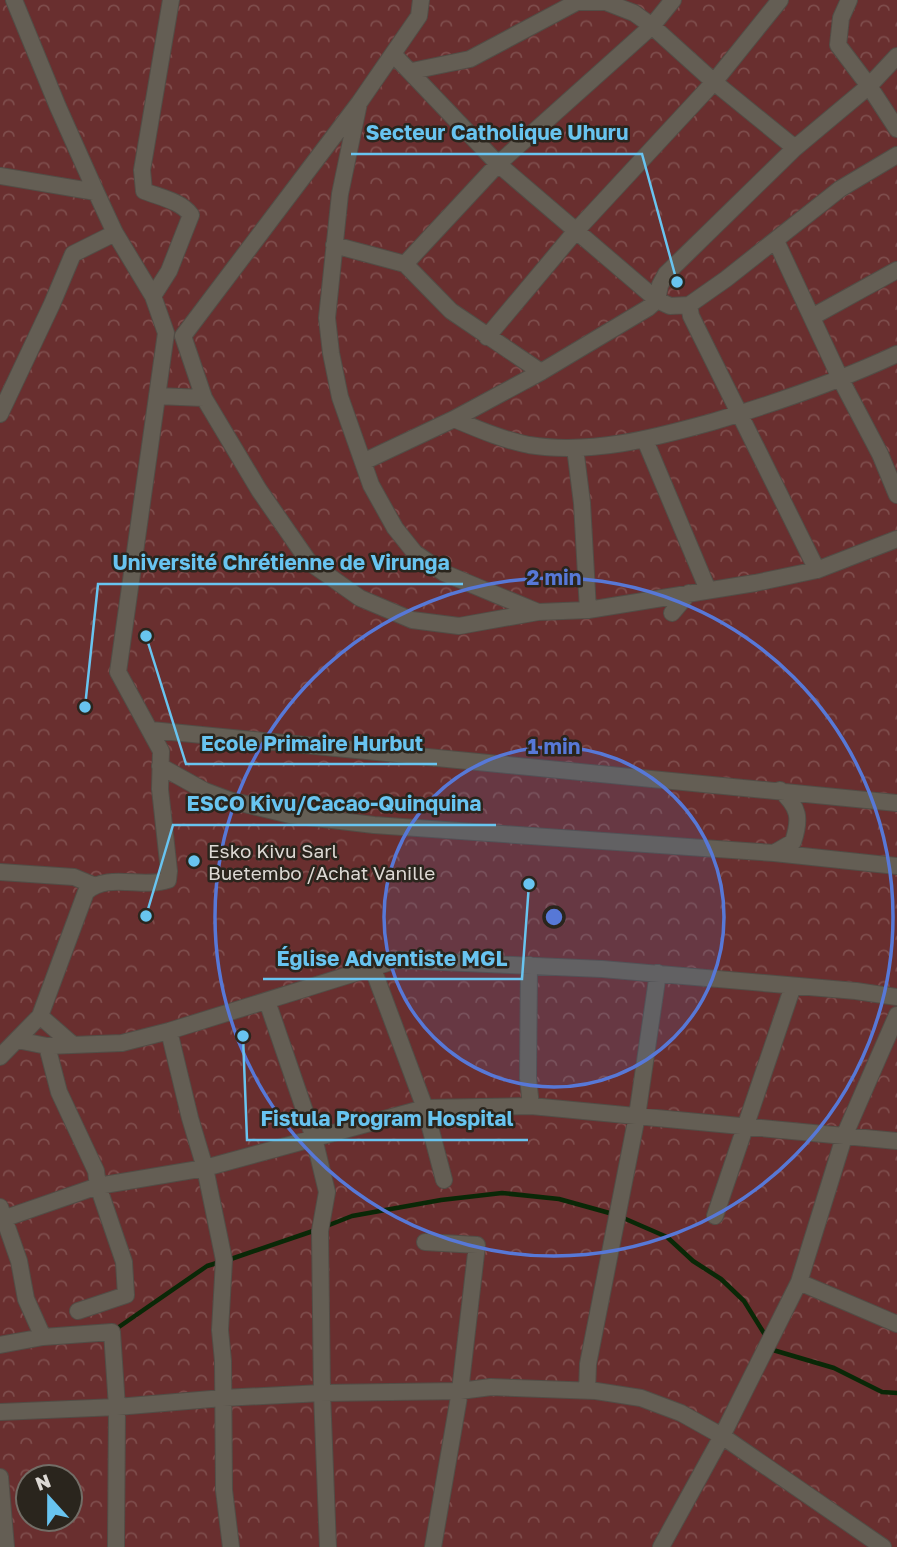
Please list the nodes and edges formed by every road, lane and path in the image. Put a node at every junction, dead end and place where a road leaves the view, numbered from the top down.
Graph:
1 (14, 0) edge
2 (171, 0) edge
3 (421, 0) edge
4 (673, 0) edge
5 (780, 0) edge
6 (849, 0) edge
7 (606, 1) edge
8 (559, 5) edge
9 (652, 26) junction
10 (393, 54) junction
11 (897, 56) edge
12 (412, 71) junction
13 (714, 82) junction
14 (869, 86) junction
15 (359, 103) junction
16 (897, 129) edge
17 (795, 148) junction
18 (897, 155) edge
19 (498, 164) junction
20 (0, 176) edge
21 (96, 192) junction
22 (575, 232) junction
23 (116, 233) junction
24 (776, 241) junction
25 (334, 245) junction
26 (405, 264) junction
27 (897, 270) edge
28 (153, 296) junction
29 (657, 300) junction
30 (689, 304) junction
31 (812, 317) junction
32 (166, 333) junction
33 (183, 336) junction
34 (488, 337) junction
35 (897, 354) edge
36 (541, 372) junction
37 (841, 380) junction
38 (157, 396) junction
39 (204, 398) junction
40 (0, 414) edge
41 (741, 414) junction
42 (454, 419) junction
43 (645, 440) junction
44 (575, 448) junction
45 (363, 463) junction
46 (897, 495) edge
47 (897, 539) edge
48 (817, 570) junction
49 (708, 590) junction
50 (689, 593) junction
51 (588, 610) junction
52 (538, 612) junction
53 (673, 613) dead end
54 (151, 730) junction
55 (160, 766) junction
56 (780, 790) junction
57 (897, 803) edge
58 (774, 853) junction
59 (897, 866) edge
60 (0, 872) edge
61 (93, 885) junction
62 (529, 965) junction
63 (373, 969) junction
64 (658, 973) junction
65 (793, 986) junction
66 (897, 997) edge
67 (267, 1001) junction
68 (897, 1015) edge
69 (40, 1016) junction
70 (169, 1031) junction
71 (17, 1040) junction
72 (72, 1044) junction
73 (47, 1046) junction
74 (0, 1058) edge
75 (531, 1106) junction
76 (425, 1108) junction
77 (637, 1116) junction
78 (745, 1126) junction
79 (845, 1134) junction
80 (314, 1138) junction
81 (897, 1141) edge
82 (205, 1168) junction
83 (444, 1180) dead end
84 (98, 1186) junction
85 (2, 1215) edge
86 (715, 1216) dead end
87 (425, 1242) dead end
88 (799, 1282) junction
89 (78, 1311) dead end
90 (897, 1324) edge
91 (43, 1337) junction
92 (0, 1345) edge
93 (460, 1391) junction
94 (587, 1391) junction
95 (322, 1393) junction
96 (223, 1398) junction
97 (117, 1407) junction
98 (0, 1412) edge
99 (722, 1436) junction
100 (0, 1477) edge
101 (6, 1547) edge
102 (116, 1547) edge
103 (231, 1547) edge
104 (328, 1547) edge
105 (433, 1547) edge
106 (661, 1547) edge
107 (883, 1547) edge

1 - 21 street
2 - 28 street
3 - 10 street
4 - 9 street
5 - 13 street
6 - 14 street
7 - 8 street
7 - 9 street
8 - 12 street
9 - 13 street
9 - 19 street
10 - 12 street
10 - 15 street
11 - 14 street
12 - 19 street
13 - 17 street
13 - 22 street
14 - 16 street
14 - 17 street
15 - 25 street
15 - 33 street
17 - 29 street
18 - 24 street
19 - 22 street
19 - 26 street
20 - 21 street
21 - 23 street
22 - 29 street
22 - 34 street
23 - 28 street
23 - 40 street
24 - 30 street
24 - 31 street
25 - 26 street
25 - 45 street
26 - 34 street
27 - 31 street
28 - 32 street
29 - 30 street
29 - 36 street
30 - 41 street
31 - 37 street
32 - 33 street
32 - 38 street
33 - 39 street
34 - 36 street
35 - 37 street
36 - 42 street
37 - 41 street
37 - 46 street
38 - 39 street
38 - 54 street
39 - 52 street
41 - 43 street
41 - 48 street
42 - 44 street
42 - 45 street
43 - 44 street
43 - 49 street
44 - 51 street
45 - 52 street
47 - 48 street
48 - 49 street
49 - 50 street
50 - 51 street
50 - 53 street
51 - 52 street
54 - 55 street
54 - 56 street
55 - 58 street
55 - 61 street
56 - 57 street
56 - 58 street
58 - 59 street
60 - 61 street
61 - 69 street
62 - 63 street
62 - 64 street
62 - 75 street
63 - 67 street
63 - 76 street
64 - 65 street
64 - 77 street
65 - 66 street
65 - 78 street
67 - 70 street
67 - 80 street
68 - 79 street
69 - 71 street
69 - 72 street
70 - 72 street
70 - 82 street
71 - 73 street
71 - 74 street
72 - 73 street
73 - 84 street
75 - 76 street
75 - 77 street
76 - 80 street
76 - 83 street
77 - 78 street
77 - 94 street
78 - 79 street
78 - 86 street
79 - 81 street
79 - 88 street
80 - 82 street
80 - 95 street
82 - 84 street
82 - 96 street
84 - 85 street
84 - 89 street
85 - 91 street
87 - 93 street
88 - 90 street
88 - 99 street
91 - 92 street
91 - 97 street
93 - 94 street
93 - 95 street
93 - 105 street
94 - 99 street
95 - 96 street
95 - 104 street
96 - 97 street
96 - 103 street
97 - 98 street
97 - 102 street
99 - 106 street
99 - 107 street
100 - 101 street

